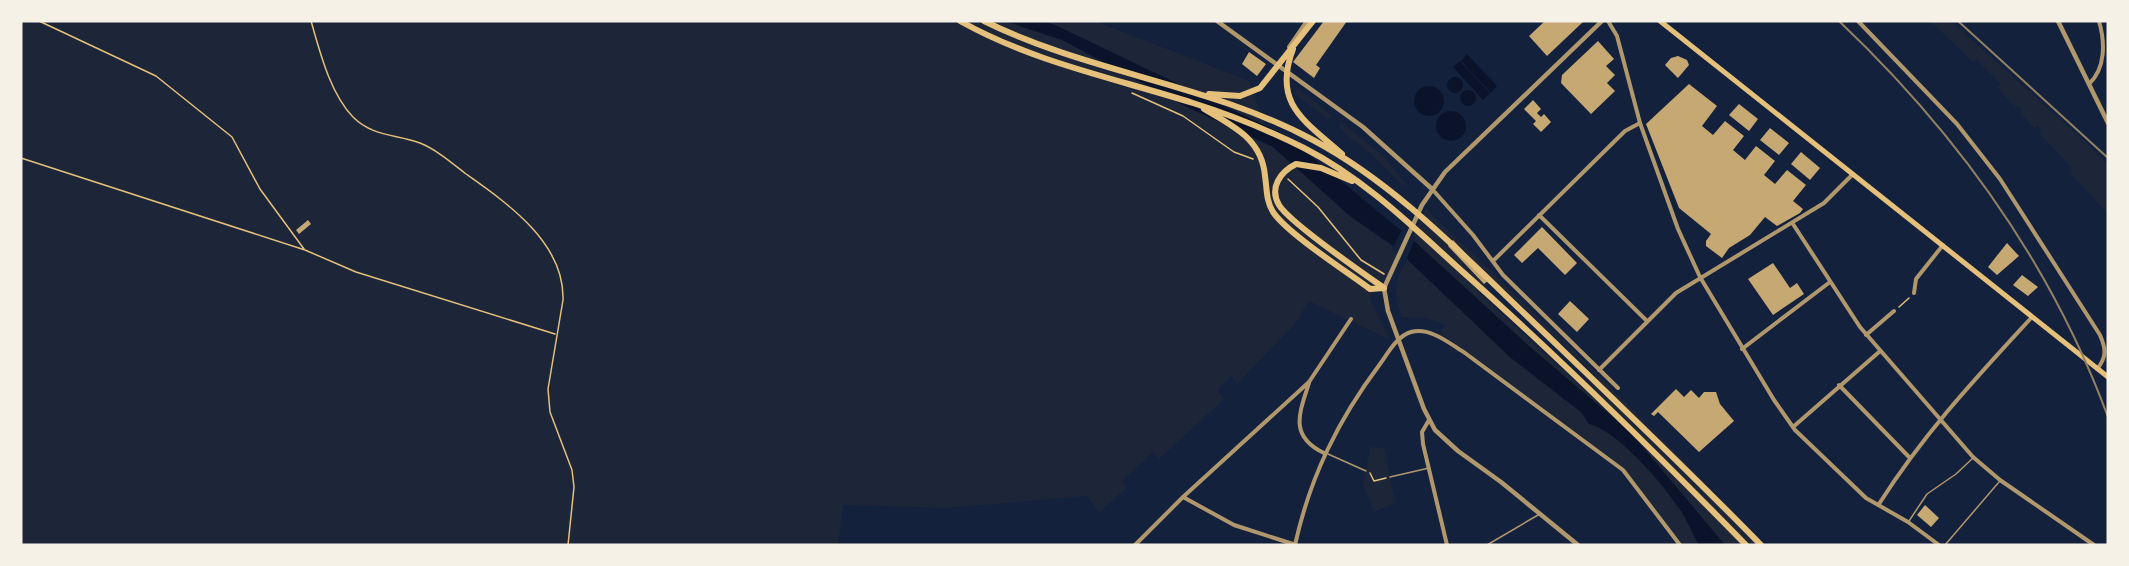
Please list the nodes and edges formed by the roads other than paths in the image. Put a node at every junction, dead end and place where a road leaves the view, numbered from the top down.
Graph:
1 (960, 21) edge
2 (984, 21) edge
3 (1217, 21) edge
4 (1307, 21) edge
5 (1313, 21) edge
6 (1602, 21) edge
7 (1608, 21) edge
8 (1660, 21) edge
9 (1858, 21) edge
10 (2058, 21) edge
11 (2099, 21) edge
12 (1293, 49) junction
13 (1276, 64) junction
14 (2089, 84) junction
15 (1200, 94) junction
16 (1193, 103) junction
17 (1641, 123) junction
18 (2108, 123) edge
19 (1361, 170) junction
20 (1853, 174) junction
21 (1364, 186) junction
22 (1431, 188) junction
23 (1539, 215) junction
24 (1792, 224) junction
25 (1943, 245) junction
26 (1493, 261) junction
27 (1700, 277) junction
28 (1830, 281) junction
29 (1384, 288) junction
30 (1914, 294) road end
31 (1894, 311) road end
32 (2033, 316) junction
33 (1351, 319) dead end
34 (1647, 321) junction
35 (1866, 335) junction
36 (1400, 338) junction
37 (1742, 349) junction
38 (1880, 352) junction
39 (2097, 369) junction
40 (1599, 370) junction
41 (2108, 377) edge
42 (1309, 381) junction
43 (1839, 385) junction
44 (1618, 388) dead end
45 (1939, 419) junction
46 (1429, 420) junction
47 (1793, 427) junction
48 (1324, 453) junction
49 (1909, 457) junction
50 (1973, 457) junction
51 (1430, 468) junction
52 (1366, 471) dead end
53 (1390, 477) road end
54 (2000, 480) junction
55 (1183, 497) junction
56 (1879, 504) junction
57 (1540, 514) junction
58 (1908, 522) junction
59 (1136, 545) edge
60 (1295, 545) edge
61 (1447, 545) edge
62 (1487, 545) edge
63 (1578, 545) edge
64 (1680, 545) edge
65 (1746, 545) edge
66 (1761, 545) edge
67 (1939, 545) edge
68 (1945, 545) edge
69 (2094, 545) edge

1 - 16 highway
2 - 15 highway
3 - 13 street
4 - 13 street
5 - 12 highway
6 - 22 street
7 - 17 street
8 - 20 main road
9 - 39 street
10 - 14 street
11 - 14 street
12 - 15 highway
12 - 19 highway
13 - 22 street
14 - 18 street
15 - 19 highway
16 - 21 highway
16 - 29 highway
17 - 23 street
17 - 27 street
19 - 66 highway
20 - 24 street
20 - 25 main road
21 - 29 highway
21 - 65 highway
22 - 26 street
22 - 29 street
23 - 26 street
23 - 34 street
24 - 27 street
24 - 28 street
25 - 30 street
25 - 32 main road
26 - 40 street
27 - 34 street
27 - 37 street
28 - 35 street
28 - 37 street
29 - 36 street
31 - 35 street
32 - 39 main road
32 - 45 street
33 - 42 street
34 - 40 street
35 - 38 street
36 - 46 street
36 - 48 street
36 - 64 street
37 - 47 street
38 - 43 street
38 - 45 street
39 - 41 main road
40 - 44 street
42 - 48 street
42 - 55 street
43 - 47 street
43 - 49 street
45 - 49 street
45 - 50 street
46 - 51 street
46 - 57 street
47 - 56 street
48 - 52 lane
48 - 60 street
49 - 56 street
50 - 54 street
50 - 58 lane
51 - 53 lane
51 - 61 street
54 - 68 lane
54 - 69 street
55 - 59 street
55 - 60 street
56 - 58 street
57 - 62 lane
57 - 63 street
58 - 67 street

